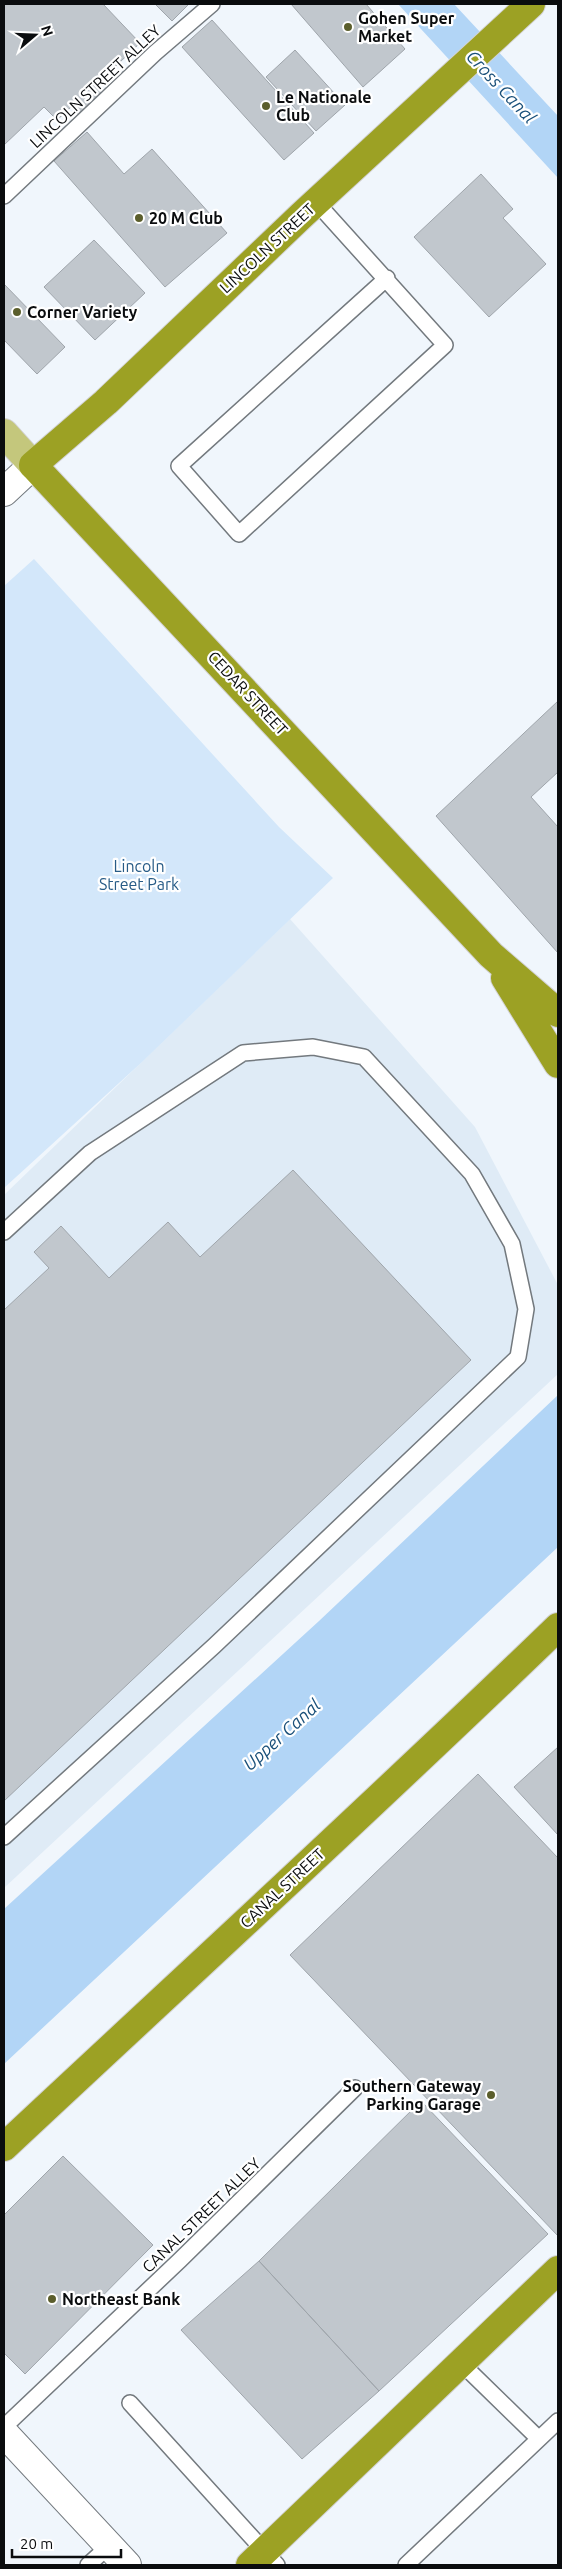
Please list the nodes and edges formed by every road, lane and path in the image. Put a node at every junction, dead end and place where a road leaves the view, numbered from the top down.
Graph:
1 (212, 4) edge
2 (531, 4) edge
3 (4, 196) edge
4 (316, 202) junction
5 (387, 278) junction
6 (4, 433) edge
7 (33, 465) junction
8 (4, 492) edge
9 (491, 955) junction
10 (558, 1013) edge
11 (558, 1064) edge
12 (4, 1232) edge
13 (558, 1627) edge
14 (4, 1837) edge
15 (355, 2088) dead end
16 (4, 2147) edge
17 (558, 2270) edge
18 (460, 2362) junction
19 (130, 2403) dead end
20 (558, 2421) edge
21 (4, 2427) edge
22 (4, 2433) edge
23 (539, 2440) junction
24 (109, 2546) junction
25 (264, 2561) edge
26 (88, 2565) edge
27 (127, 2565) edge
28 (406, 2565) edge

1 - 3 lane, LINCOLN STREET ALLEY
2 - 4 highway, LINCOLN STREET
4 - 5 lane
4 - 7 highway, LINCOLN STREET
5 - 5 lane
6 - 7 main road, CEDAR STREET
7 - 8 street, LINCOLN STREET
7 - 9 highway, CEDAR STREET
9 - 10 highway, CEDAR STREET
9 - 11 highway, CEDAR STREET
12 - 14 lane
13 - 16 highway, CANAL STREET
15 - 21 lane, CANAL STREET ALLEY
17 - 18 highway
18 - 23 lane
18 - 25 highway
19 - 25 lane
20 - 23 lane
22 - 24 street
23 - 28 lane
24 - 26 lane
24 - 27 street

